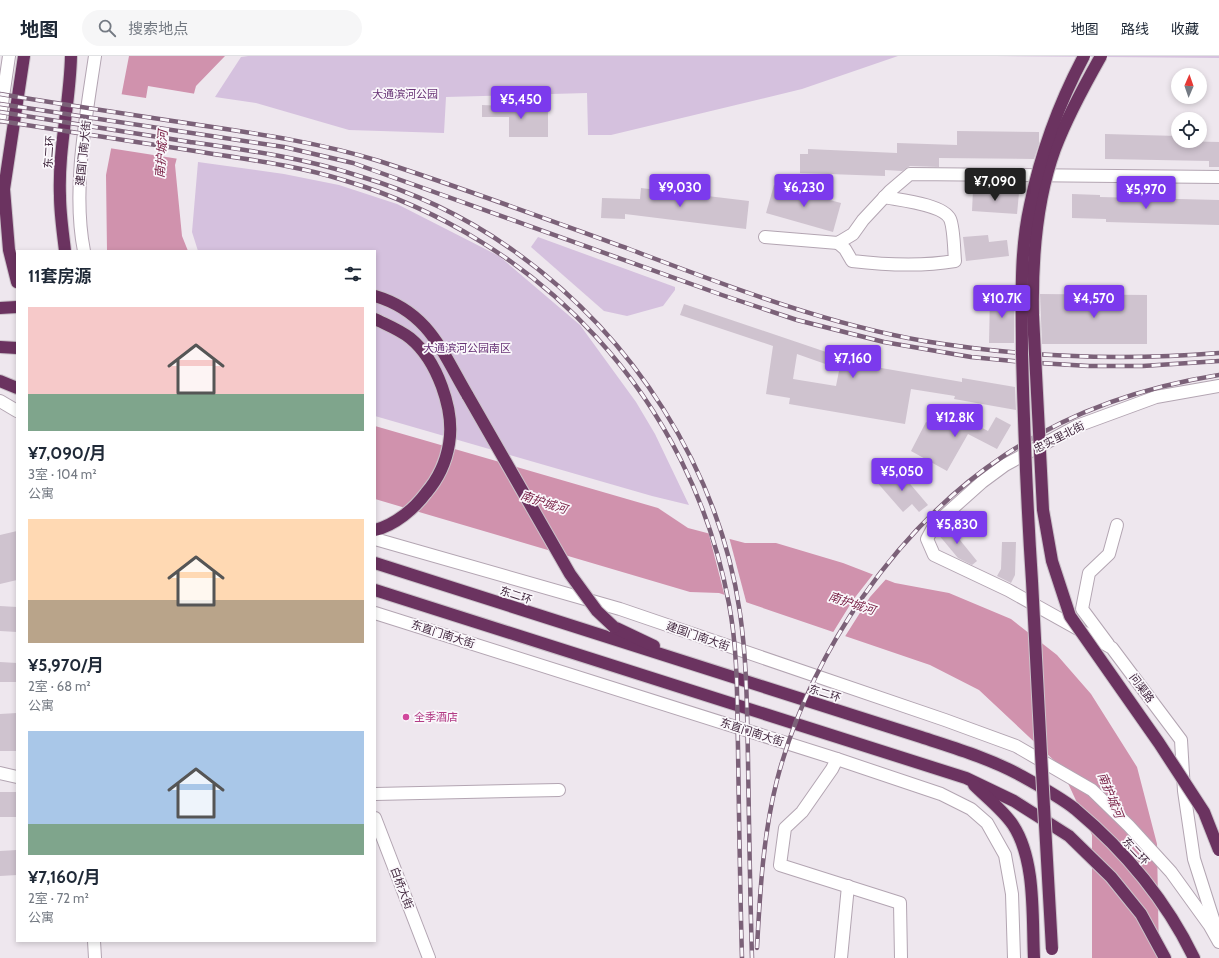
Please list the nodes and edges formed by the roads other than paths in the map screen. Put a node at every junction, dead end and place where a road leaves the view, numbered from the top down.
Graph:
1 (9, 56) edge
2 (24, 56) edge
3 (71, 56) edge
4 (75, 56) edge
5 (95, 56) edge
6 (1084, 56) edge
7 (1101, 56) edge
8 (70, 78) junction
9 (0, 117) edge
10 (1219, 177) edge
11 (2, 195) edge
12 (884, 197) junction
13 (765, 237) dead end
14 (838, 242) junction
15 (65, 250) edge
16 (84, 250) edge
17 (16, 278) edge
18 (376, 296) edge
19 (0, 308) edge
20 (16, 308) edge
21 (376, 320) edge
22 (0, 347) edge
23 (16, 348) edge
24 (0, 381) edge
25 (1219, 386) edge
26 (16, 388) edge
27 (0, 401) edge
28 (16, 410) edge
29 (1117, 525) dead end
30 (376, 530) edge
31 (376, 539) edge
32 (927, 539) joint
33 (376, 563) edge
34 (376, 590) edge
35 (376, 613) edge
36 (1112, 648) junction
37 (689, 664) junction
38 (837, 759) junction
39 (0, 773) edge
40 (16, 777) edge
41 (966, 778) junction
42 (559, 790) dead end
43 (376, 794) edge
44 (376, 821) edge
45 (1219, 850) edge
46 (848, 886) junction
47 (1219, 939) edge
48 (94, 942) edge
49 (1219, 942) edge
50 (1187, 943) junction
51 (1052, 954) edge
52 (95, 958) edge
53 (429, 958) edge
54 (841, 958) edge
55 (901, 958) edge
56 (1014, 958) edge
57 (1034, 958) edge
58 (1165, 958) edge
59 (1194, 958) edge
60 (1202, 958) edge

1 - 9 street
2 - 11 highway
3 - 8 highway, 东二环
4 - 8 highway
5 - 16 street, 建国门南大街
6 - 51 highway, bridge
7 - 45 highway, bridge
8 - 15 highway, 东二环
10 - 12 street
11 - 17 highway
12 - 14 street
12 - 14 street
13 - 14 street
18 - 37 highway, bridge
19 - 20 highway
21 - 30 highway
22 - 23 highway
24 - 26 highway
25 - 32 street, 忠实里北街
27 - 28 street
29 - 36 street
31 - 49 street, 建国门南大街
32 - 36 street, 问渠路
33 - 37 highway, 东二环
34 - 41 highway
35 - 38 street, 东直门南大街
36 - 47 street, 问渠路
37 - 50 highway, 东二环
38 - 46 street
38 - 56 street, 东直门南大街
39 - 40 street
41 - 57 highway
41 - 58 highway
42 - 43 street
44 - 53 street, 白桥大街
46 - 54 street
46 - 55 street
48 - 52 street
50 - 59 highway, 东二环
50 - 60 highway

